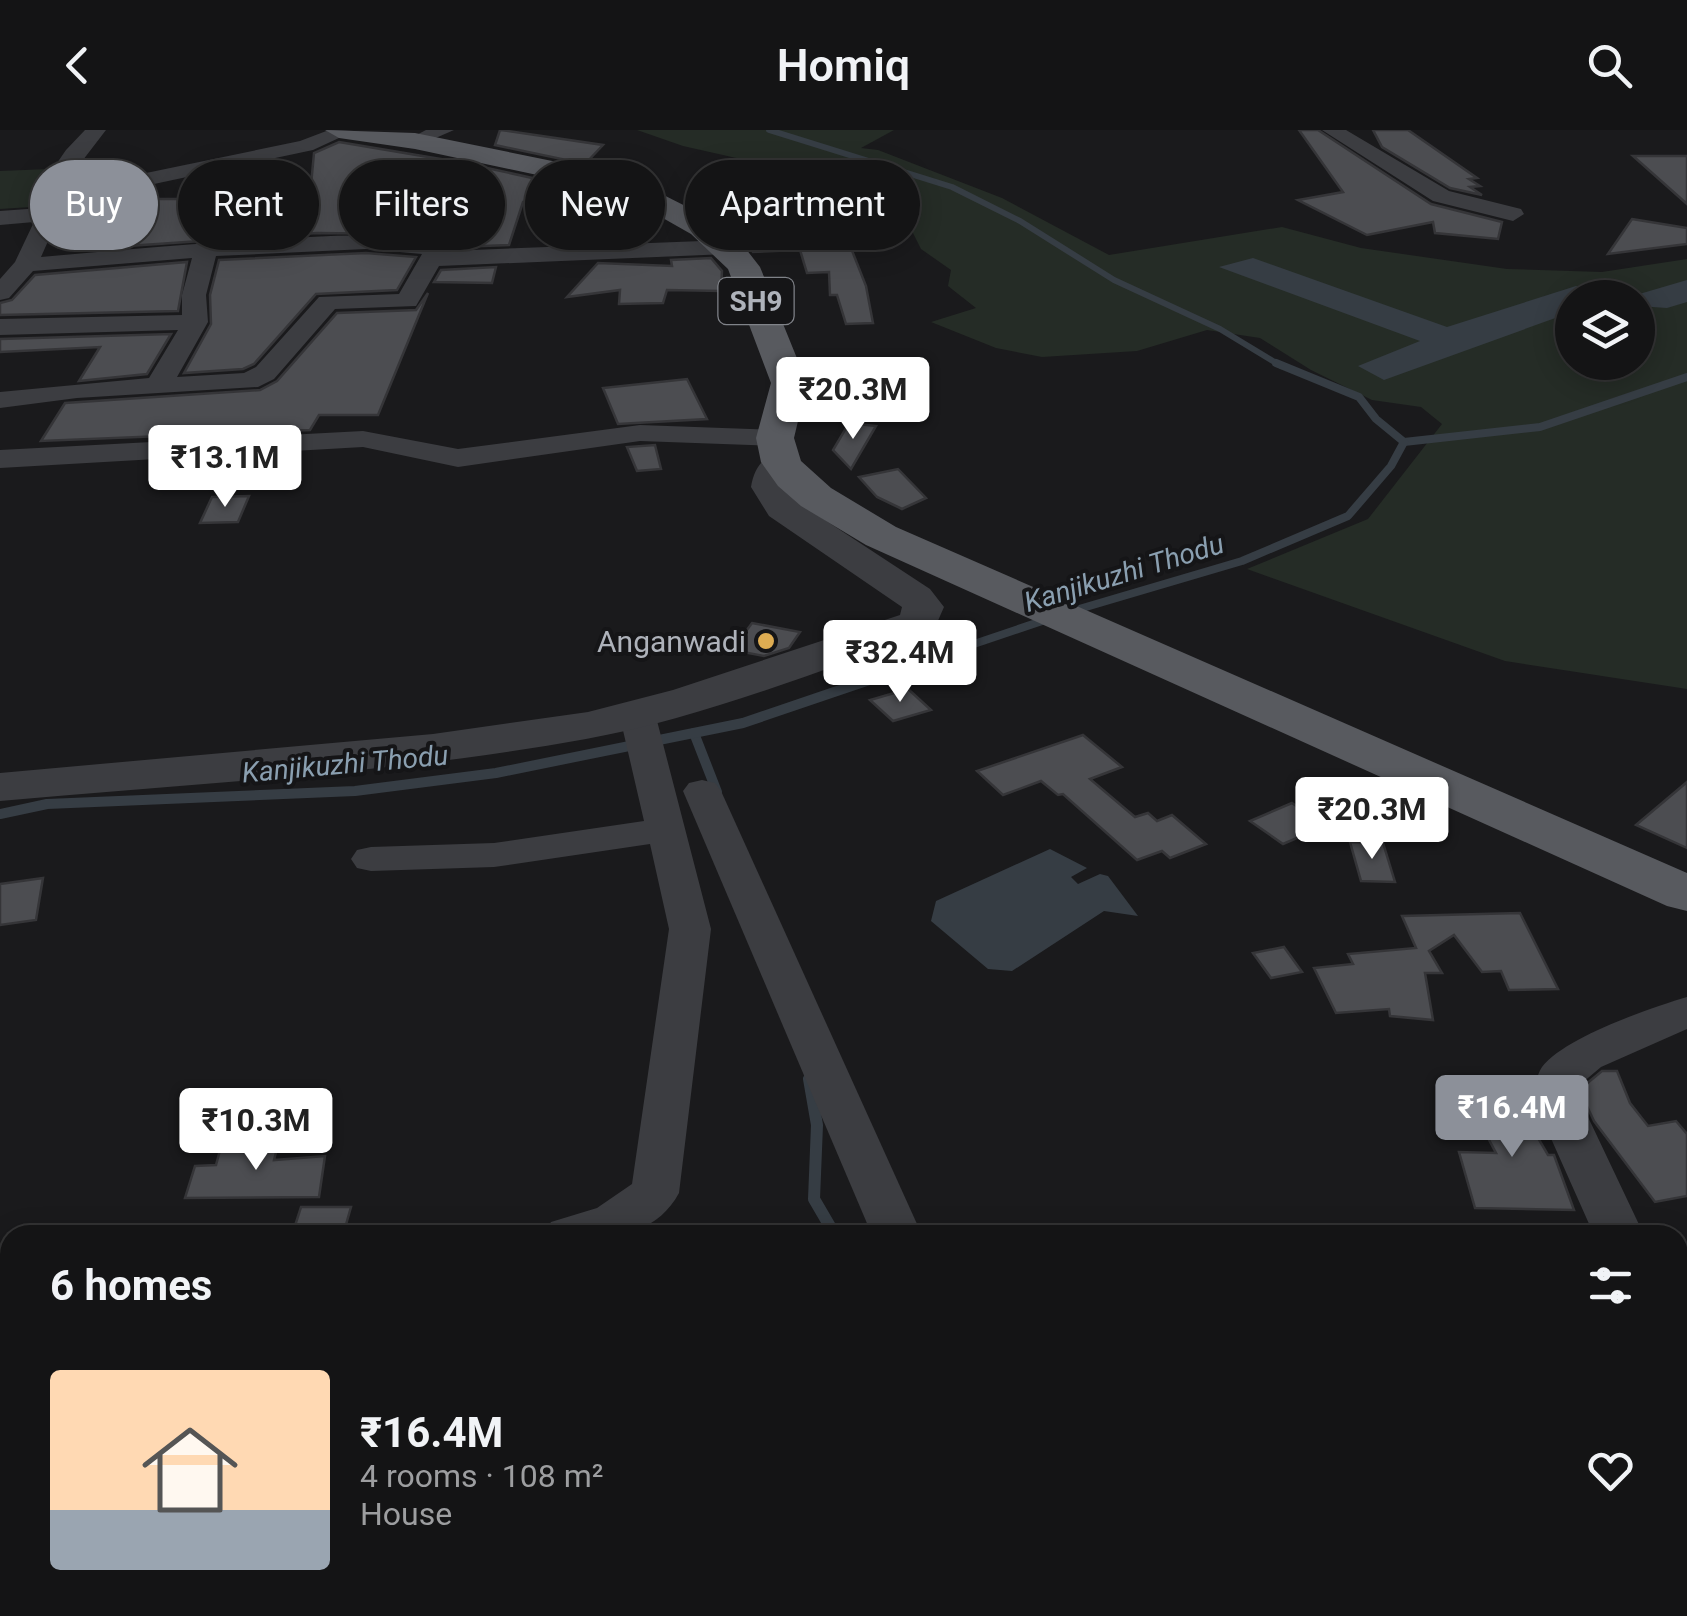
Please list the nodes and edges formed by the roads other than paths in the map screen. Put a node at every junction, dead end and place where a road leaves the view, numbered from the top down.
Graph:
1 (96, 130) edge
2 (341, 130) edge
3 (1332, 130) edge
4 (430, 135) edge
5 (68, 160) edge
6 (158, 179) edge
7 (30, 211) edge
8 (1513, 214) dead end
9 (685, 217) edge
10 (0, 218) edge
11 (685, 249) edge
12 (33, 250) edge
13 (731, 250) edge
14 (205, 252) junction
15 (433, 259) junction
16 (26, 265) junction
17 (0, 292) edge
18 (195, 322) junction
19 (0, 327) edge
20 (159, 384) junction
21 (0, 400) edge
22 (778, 450) junction
23 (0, 459) edge
24 (637, 712) junction
25 (0, 787) edge
26 (702, 791) dead end
27 (666, 830) junction
28 (371, 859) dead end
29 (1687, 894) edge
30 (1687, 1012) edge
31 (603, 1225) edge
32 (893, 1225) edge
33 (1614, 1225) edge

1 - 5 street
2 - 4 main road, SH9
2 - 6 street
3 - 8 street
4 - 9 main road, SH9
7 - 10 street
11 - 15 street
12 - 16 street
13 - 22 main road, SH9
14 - 15 street
14 - 16 street
14 - 18 street
15 - 20 street
16 - 17 street
18 - 19 street
18 - 20 street
20 - 21 street
22 - 23 street
22 - 24 street
22 - 29 main road
24 - 25 street
24 - 27 street
26 - 32 street
27 - 28 street
27 - 31 street
30 - 33 street

